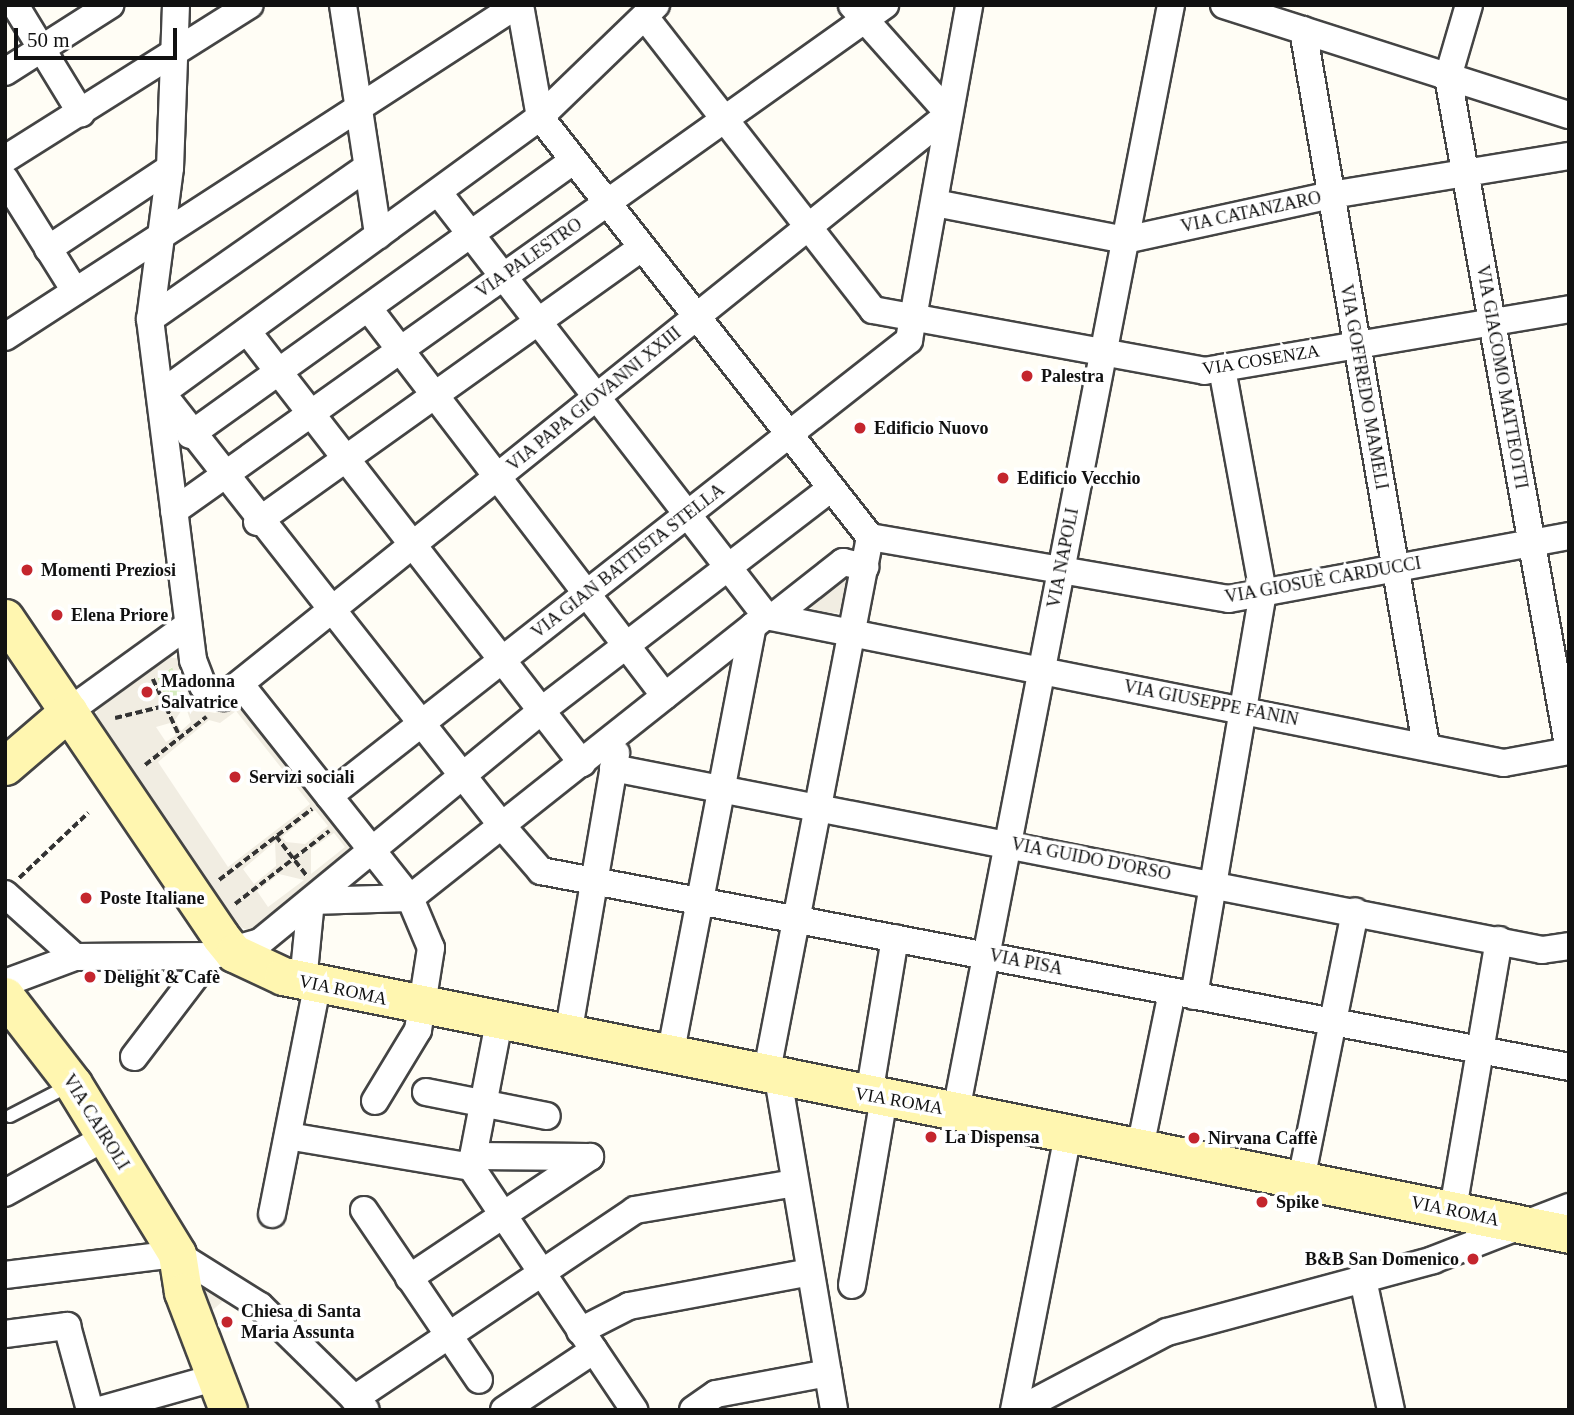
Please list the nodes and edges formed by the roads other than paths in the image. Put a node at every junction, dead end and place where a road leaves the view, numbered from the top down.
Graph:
1 (15, 5) edge
2 (110, 5) edge
3 (176, 5) edge
4 (250, 5) edge
5 (343, 5) edge
6 (518, 5) edge
7 (969, 5) edge
8 (1171, 5) edge
9 (1224, 5) edge
10 (1469, 5) edge
11 (867, 10) edge
12 (651, 11) edge
13 (1303, 30) junction
14 (42, 49) junction
15 (178, 49) junction
16 (5, 72) edge
17 (1448, 78) junction
18 (358, 107) junction
19 (81, 113) junction
20 (949, 114) junction
21 (1569, 115) edge
22 (540, 117) junction
23 (724, 119) junction
24 (1569, 156) edge
25 (5, 159) edge
26 (573, 161) junction
27 (367, 167) junction
28 (170, 168) junction
29 (1465, 171) junction
30 (5, 179) edge
31 (438, 192) junction
32 (1331, 195) junction
33 (935, 202) junction
34 (604, 204) junction
35 (807, 227) junction
36 (165, 233) junction
37 (378, 236) junction
38 (471, 236) junction
39 (1125, 240) junction
40 (48, 249) junction
41 (640, 249) junction
42 (502, 276) junction
43 (75, 291) junction
44 (369, 309) junction
45 (1569, 309) edge
46 (913, 317) junction
47 (694, 318) junction
48 (150, 319) junction
49 (537, 322) junction
50 (1492, 323) junction
51 (247, 331) junction
52 (5, 337) edge
53 (1358, 344) junction
54 (399, 349) junction
55 (1103, 352) junction
56 (1222, 368) junction
57 (279, 373) junction
58 (162, 393) junction
59 (434, 396) junction
60 (595, 397) junction
61 (309, 414) junction
62 (789, 434) junction
63 (190, 435) junction
64 (346, 460) junction
65 (222, 477) junction
66 (497, 479) junction
67 (831, 488) junction
68 (174, 511) junction
69 (687, 515) junction
70 (257, 523) junction
71 (1569, 536) edge
72 (870, 537) junction
73 (1531, 543) junction
74 (414, 545) junction
75 (865, 567) junction
76 (1394, 567) junction
77 (727, 568) junction
78 (1060, 573) junction
79 (1263, 592) junction
80 (587, 594) junction
81 (332, 611) junction
82 (5, 618) edge
83 (764, 620) junction
84 (188, 625) junction
85 (853, 632) junction
86 (626, 645) junction
87 (502, 659) junction
88 (1042, 671) junction
89 (241, 685) junction
90 (665, 696) junction
91 (1242, 709) junction
92 (542, 710) junction
93 (69, 711) junction
94 (422, 724) junction
95 (616, 735) junction
96 (1426, 745) junction
97 (1569, 751) edge
98 (582, 763) junction
99 (5, 766) edge
100 (613, 768) junction
101 (461, 775) junction
102 (720, 789) junction
103 (323, 801) junction
104 (818, 809) junction
105 (503, 827) junction
106 (1011, 843) junction
107 (370, 848) junction
108 (595, 881) junction
109 (1213, 883) junction
110 (9, 889) edge
111 (311, 891) junction
112 (410, 898) junction
113 (698, 900) junction
114 (1355, 911) junction
115 (796, 920) junction
116 (895, 938) junction
117 (1499, 940) junction
118 (1569, 946) edge
119 (223, 954) junction
120 (988, 955) junction
121 (75, 957) junction
122 (310, 984) junction
123 (1183, 994) junction
124 (7, 997) edge
125 (423, 1007) junction
126 (499, 1022) junction
127 (1332, 1023) junction
128 (568, 1035) junction
129 (1479, 1049) junction
130 (670, 1056) junction
131 (134, 1057) dead end
132 (1569, 1067) edge
133 (772, 1077) junction
134 (73, 1083) junction
135 (426, 1092) dead end
136 (877, 1097) junction
137 (375, 1101) dead end
138 (484, 1104) junction
139 (956, 1111) junction
140 (10, 1116) dead end
141 (547, 1116) dead end
142 (1068, 1134) junction
143 (288, 1136) junction
144 (106, 1137) junction
145 (1140, 1148) junction
146 (472, 1162) junction
147 (1301, 1180) junction
148 (795, 1182) junction
149 (5, 1193) edge
150 (1569, 1207) edge
151 (1453, 1209) junction
152 (364, 1210) dead end
153 (272, 1214) dead end
154 (502, 1216) junction
155 (1516, 1224) junction
156 (1569, 1234) edge
157 (177, 1255) junction
158 (810, 1272) junction
159 (541, 1273) junction
160 (5, 1275) edge
161 (1362, 1275) junction
162 (409, 1278) junction
163 (852, 1285) dead end
164 (5, 1335) edge
165 (448, 1335) junction
166 (587, 1341) junction
167 (828, 1373) junction
168 (478, 1380) dead end
169 (221, 1394) edge
170 (360, 1404) edge
171 (90, 1410) edge
172 (100, 1410) edge
173 (504, 1410) edge
174 (634, 1410) edge
175 (692, 1410) edge
176 (834, 1410) edge
177 (1014, 1410) edge
178 (1019, 1410) edge
179 (1391, 1410) edge

1 - 14 street
2 - 14 street
3 - 15 street
4 - 15 street
5 - 18 street
6 - 18 street
6 - 22 street
7 - 20 street, VIA GIAN BATTISTA STELLA
8 - 39 street, VIA NAPOLI
9 - 13 street
10 - 17 street, VIA GIACOMO MATTEOTTI
11 - 20 street
11 - 23 street, VIA PALESTRO
12 - 22 street
12 - 23 street, VIA COSENZA
13 - 17 street
13 - 32 street, VIA GOFFREDO MAMELI
14 - 16 street
14 - 19 street
15 - 19 street
15 - 28 street
17 - 21 street
17 - 29 street, VIA GIACOMO MATTEOTTI
18 - 27 street
18 - 36 street
19 - 25 street
20 - 33 street, VIA GIAN BATTISTA STELLA
20 - 35 street, VIA PAPA GIOVANNI XXIII
22 - 26 street
22 - 31 street
23 - 34 street, VIA PALESTRO
23 - 35 street, VIA COSENZA
24 - 29 street, VIA CATANZARO
26 - 34 street
26 - 38 street
27 - 37 street
27 - 48 street
28 - 36 street
28 - 40 street
29 - 32 street, VIA CATANZARO
29 - 50 street, VIA GIACOMO MATTEOTTI
30 - 40 street
31 - 37 street
31 - 38 street
32 - 39 street, VIA CATANZARO
32 - 53 street, VIA GOFFREDO MAMELI
33 - 39 street, VIA CATANZARO
33 - 46 street, VIA GIAN BATTISTA STELLA
34 - 41 street
34 - 42 street, VIA PALESTRO
35 - 46 street, VIA COSENZA
35 - 47 street, VIA PAPA GIOVANNI XXIII
36 - 43 street
36 - 48 street
37 - 51 street
38 - 42 street
38 - 44 street
39 - 55 street, VIA NAPOLI
40 - 43 street
41 - 47 street
41 - 49 street
42 - 49 street
42 - 54 street, VIA PALESTRO
43 - 52 street
44 - 54 street
44 - 57 street
45 - 50 street, VIA COSENZA
46 - 55 street, VIA COSENZA
46 - 62 street, VIA GIAN BATTISTA STELLA
47 - 60 street, VIA PAPA GIOVANNI XXIII
47 - 62 street
48 - 58 street
49 - 59 street
49 - 60 street
50 - 53 street, VIA COSENZA
50 - 73 street, VIA GIACOMO MATTEOTTI
51 - 57 street
51 - 58 street
53 - 56 street, VIA COSENZA
53 - 76 street, VIA GOFFREDO MAMELI
54 - 59 street
54 - 61 street, VIA PALESTRO
55 - 56 street, VIA COSENZA
55 - 78 street, VIA NAPOLI
56 - 79 street
57 - 61 street
57 - 63 street
58 - 63 street, VIA PISA
58 - 68 street
59 - 64 street
59 - 66 street
60 - 66 street, VIA PAPA GIOVANNI XXIII
60 - 69 street
61 - 64 street
61 - 65 street, VIA PALESTRO
62 - 67 street
62 - 69 street, VIA GIAN BATTISTA STELLA
63 - 65 street, VIA PISA
64 - 70 street
64 - 74 street
65 - 68 street, VIA PALESTRO
65 - 70 street, VIA PISA
66 - 74 street, VIA PAPA GIOVANNI XXIII
66 - 80 street
67 - 72 street
67 - 77 street
68 - 84 street
69 - 77 street
69 - 80 street, VIA GIAN BATTISTA STELLA
70 - 81 street, VIA PISA
71 - 73 street, VIA GIOSUÈ CARDUCCI
72 - 75 street
72 - 78 street, VIA GIOSUÈ CARDUCCI
73 - 76 street, VIA GIOSUÈ CARDUCCI
73 - 97 street, VIA GIACOMO MATTEOTTI
74 - 81 street, VIA PAPA GIOVANNI XXIII
74 - 87 street
75 - 83 street
75 - 85 street
76 - 79 street, VIA GIOSUÈ CARDUCCI
76 - 96 street, VIA GOFFREDO MAMELI
77 - 83 street
77 - 86 street
78 - 79 street, VIA GIOSUÈ CARDUCCI
78 - 88 street, VIA NAPOLI
79 - 91 street
80 - 86 street
80 - 87 street, VIA GIAN BATTISTA STELLA
81 - 89 street, VIA PAPA GIOVANNI XXIII
81 - 94 street, VIA PISA
82 - 93 street
83 - 85 street, VIA GIUSEPPE FANIN
83 - 90 street
83 - 102 street
84 - 89 street
84 - 93 street
85 - 88 street, VIA GIUSEPPE FANIN
85 - 104 street
86 - 90 street
86 - 92 street
87 - 92 street
87 - 94 street, VIA GIAN BATTISTA STELLA
88 - 91 street, VIA GIUSEPPE FANIN
88 - 106 street, VIA NAPOLI
89 - 103 street
90 - 95 street
91 - 96 street, VIA GIUSEPPE FANIN
91 - 109 street
92 - 98 street
92 - 101 street
93 - 99 street
93 - 119 street
94 - 101 street, VIA PISA
94 - 103 street, VIA GIAN BATTISTA STELLA
95 - 98 street
95 - 100 street
96 - 97 street, VIA GIUSEPPE FANIN
98 - 105 street
100 - 102 street, VIA GUIDO D'ORSO
100 - 108 street
101 - 105 street, VIA PISA
101 - 107 street
102 - 104 street, VIA GUIDO D'ORSO
102 - 113 street
103 - 107 street
104 - 106 street, VIA GUIDO D'ORSO
104 - 115 street
105 - 108 street, VIA PISA
105 - 112 street
106 - 109 street, VIA GUIDO D'ORSO
106 - 120 street, VIA NAPOLI
107 - 111 street
107 - 112 street
108 - 113 street, VIA PISA
108 - 128 street
109 - 114 street, VIA GUIDO D'ORSO
109 - 123 street
110 - 121 street
111 - 112 street
111 - 119 street
111 - 122 street
112 - 125 street
113 - 115 street, VIA PISA
113 - 130 street
114 - 117 street, VIA GUIDO D'ORSO
114 - 127 street
115 - 116 street, VIA PISA
115 - 133 street
116 - 120 street, VIA PISA
116 - 136 street
117 - 118 street, VIA GUIDO D'ORSO
117 - 129 street
119 - 121 street
119 - 122 street, VIA ROMA
119 - 131 street
120 - 123 street, VIA PISA
120 - 139 street, VIA NAPOLI
121 - 124 street
122 - 125 street, VIA ROMA
122 - 143 street
123 - 127 street, VIA PISA
123 - 145 street
124 - 134 street, VIA CAIROLI
125 - 126 street, VIA ROMA
125 - 137 street
126 - 128 street, VIA ROMA
126 - 138 street
127 - 129 street, VIA PISA
127 - 147 street
128 - 130 street, VIA ROMA
129 - 132 street, VIA PISA
129 - 151 street
130 - 133 street, VIA ROMA
133 - 136 street, VIA ROMA
133 - 148 street
134 - 140 lane
134 - 144 street, VIA CAIROLI
135 - 138 street
136 - 139 street, VIA ROMA
136 - 163 street
138 - 141 street
138 - 146 street
139 - 142 street, VIA ROMA
142 - 145 street, VIA ROMA
142 - 177 street
143 - 146 street
143 - 153 street
144 - 149 street
144 - 157 street, VIA CAIROLI
145 - 147 street, VIA ROMA
146 - 154 street
146 - 154 street
147 - 151 street, VIA ROMA
148 - 158 street
148 - 159 street
150 - 155 street
151 - 155 street, VIA ROMA
152 - 162 street
154 - 159 street
154 - 162 street
155 - 156 street, VIA ROMA
155 - 161 street
157 - 160 street
157 - 169 street, VIA CAIROLI
157 - 170 street
158 - 166 street
158 - 167 street
159 - 165 street
159 - 166 street
161 - 178 street
161 - 179 street
162 - 165 street
164 - 171 street
165 - 168 street
165 - 170 street
166 - 173 street
166 - 174 street
167 - 175 street
167 - 176 street
169 - 172 street

